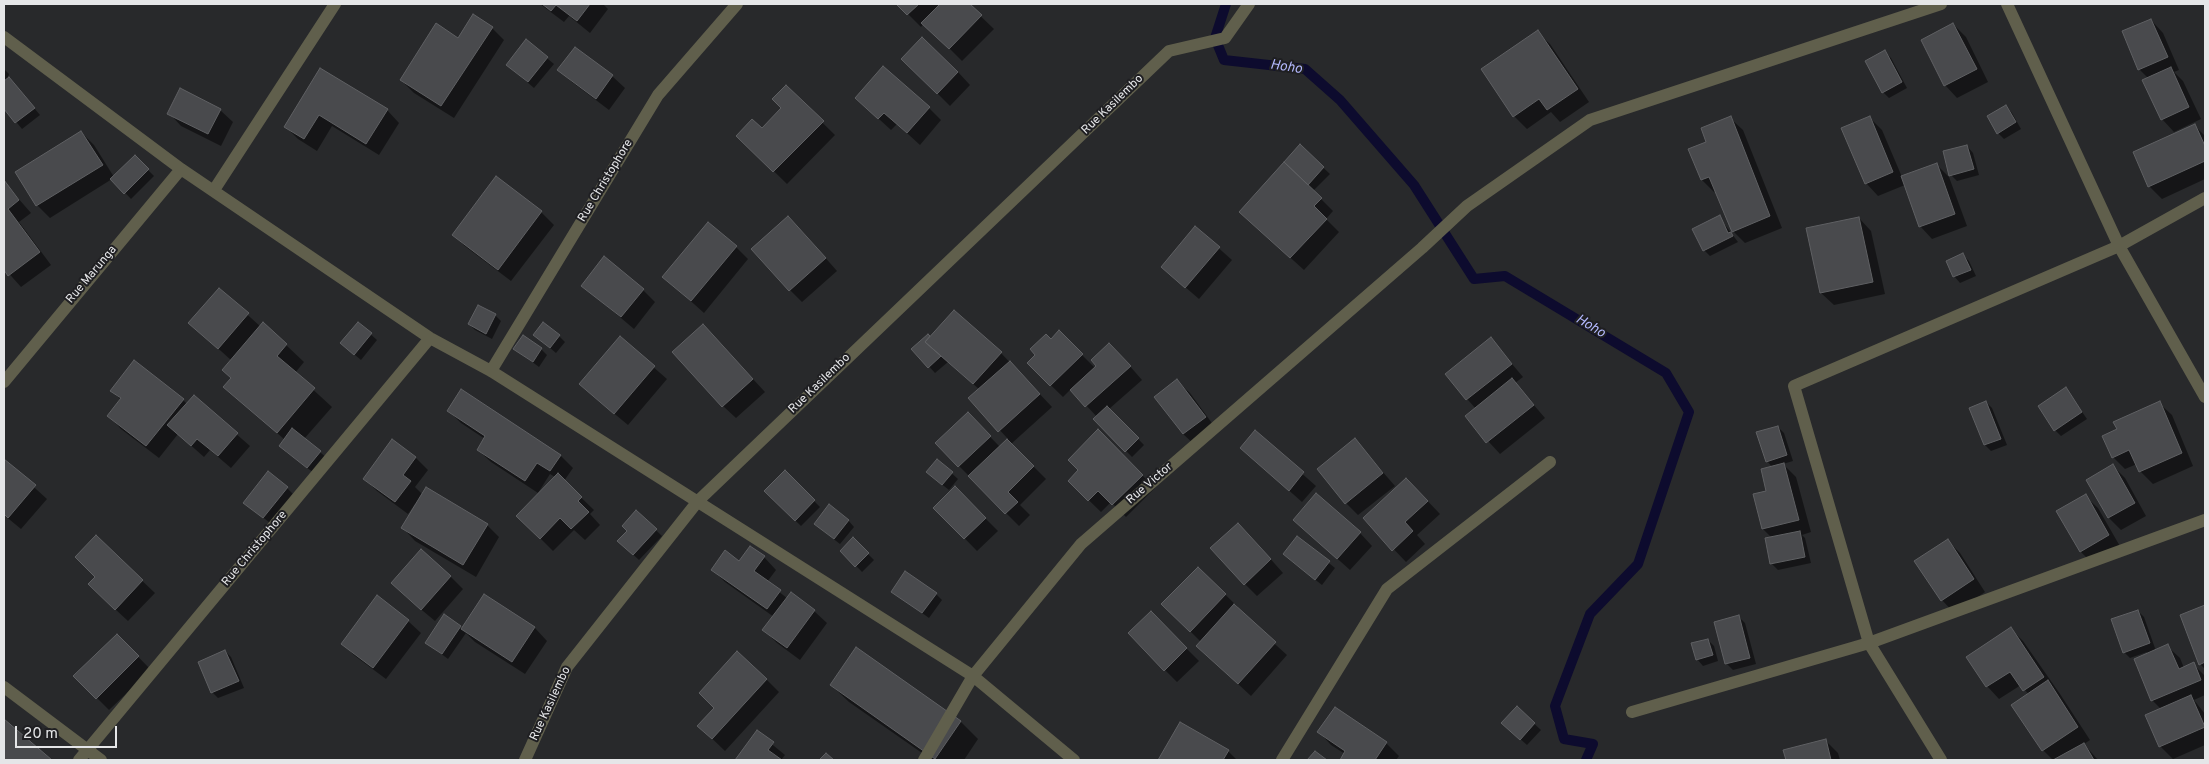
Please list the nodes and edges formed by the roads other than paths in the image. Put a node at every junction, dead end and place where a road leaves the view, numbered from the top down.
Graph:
1 (335, 4) edge
2 (737, 4) edge
3 (1249, 4) edge
4 (1941, 4) edge
5 (2007, 4) edge
6 (4, 37) edge
7 (181, 169) junction
8 (214, 190) junction
9 (2205, 198) edge
10 (2119, 246) junction
11 (430, 338) junction
12 (491, 371) junction
13 (4, 382) edge
14 (2205, 397) edge
15 (1550, 462) dead end
16 (698, 500) junction
17 (2205, 520) edge
18 (1869, 643) junction
19 (973, 676) junction
20 (4, 687) edge
21 (1632, 712) dead end
22 (83, 755) edge
23 (101, 760) edge
24 (525, 760) edge
25 (924, 760) edge
26 (1074, 760) edge
27 (1282, 760) edge
28 (1941, 760) edge

1 - 8 street
2 - 12 street, Rue Christophore
3 - 16 street, Rue Kasilembo
4 - 19 street, Rue Victor
5 - 10 street
6 - 7 street
7 - 8 street
7 - 13 street, Rue Marunga
8 - 11 street
9 - 10 street
10 - 14 street
10 - 18 street
11 - 12 street
11 - 22 street, Rue Christophore
12 - 16 street
15 - 27 street
16 - 19 street
16 - 24 street, Rue Kasilembo
17 - 18 street
18 - 21 street
18 - 28 street
19 - 25 street, Rue Victor
19 - 26 street
20 - 22 street
22 - 23 street

